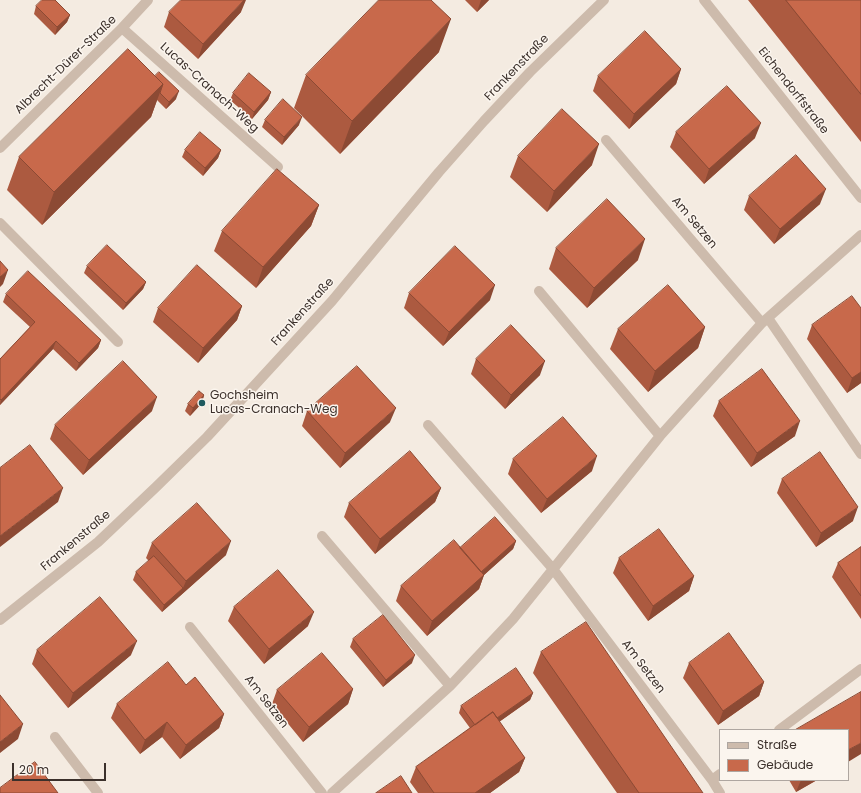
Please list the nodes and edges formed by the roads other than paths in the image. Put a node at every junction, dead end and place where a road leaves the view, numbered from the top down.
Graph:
1 (148, 0) edge
2 (604, 0) edge
3 (704, 0) edge
4 (122, 28) junction
5 (606, 140) dead end
6 (0, 148) edge
7 (278, 167) dead end
8 (861, 198) edge
9 (0, 223) edge
10 (861, 235) edge
11 (539, 291) dead end
12 (765, 321) junction
13 (118, 342) dead end
14 (428, 425) dead end
15 (660, 436) junction
16 (861, 454) edge
17 (322, 536) dead end
18 (553, 569) junction
19 (0, 620) edge
20 (190, 627) dead end
21 (861, 669) edge
22 (450, 686) junction
23 (780, 729) edge
24 (55, 737) dead end
25 (716, 777) edge
26 (98, 793) edge
27 (322, 793) edge
28 (332, 793) edge
29 (720, 793) edge

1 - 4 street, Albrecht-Dürer-Straße
2 - 19 street, Frankenstraße
3 - 8 street, Eichendorffstraße
4 - 6 street, Albrecht-Dürer-Straße
4 - 7 street, Lucas-Cranach-Weg
5 - 12 street, Am Setzen
9 - 13 street
10 - 12 street
11 - 15 street
12 - 15 street
12 - 16 street, Am Setzen
14 - 18 street, Am Setzen
15 - 18 street
17 - 22 street
18 - 22 street
18 - 25 street, Am Setzen
20 - 27 street, Am Setzen
21 - 23 street
22 - 28 street
24 - 26 street
25 - 29 street, Am Setzen

